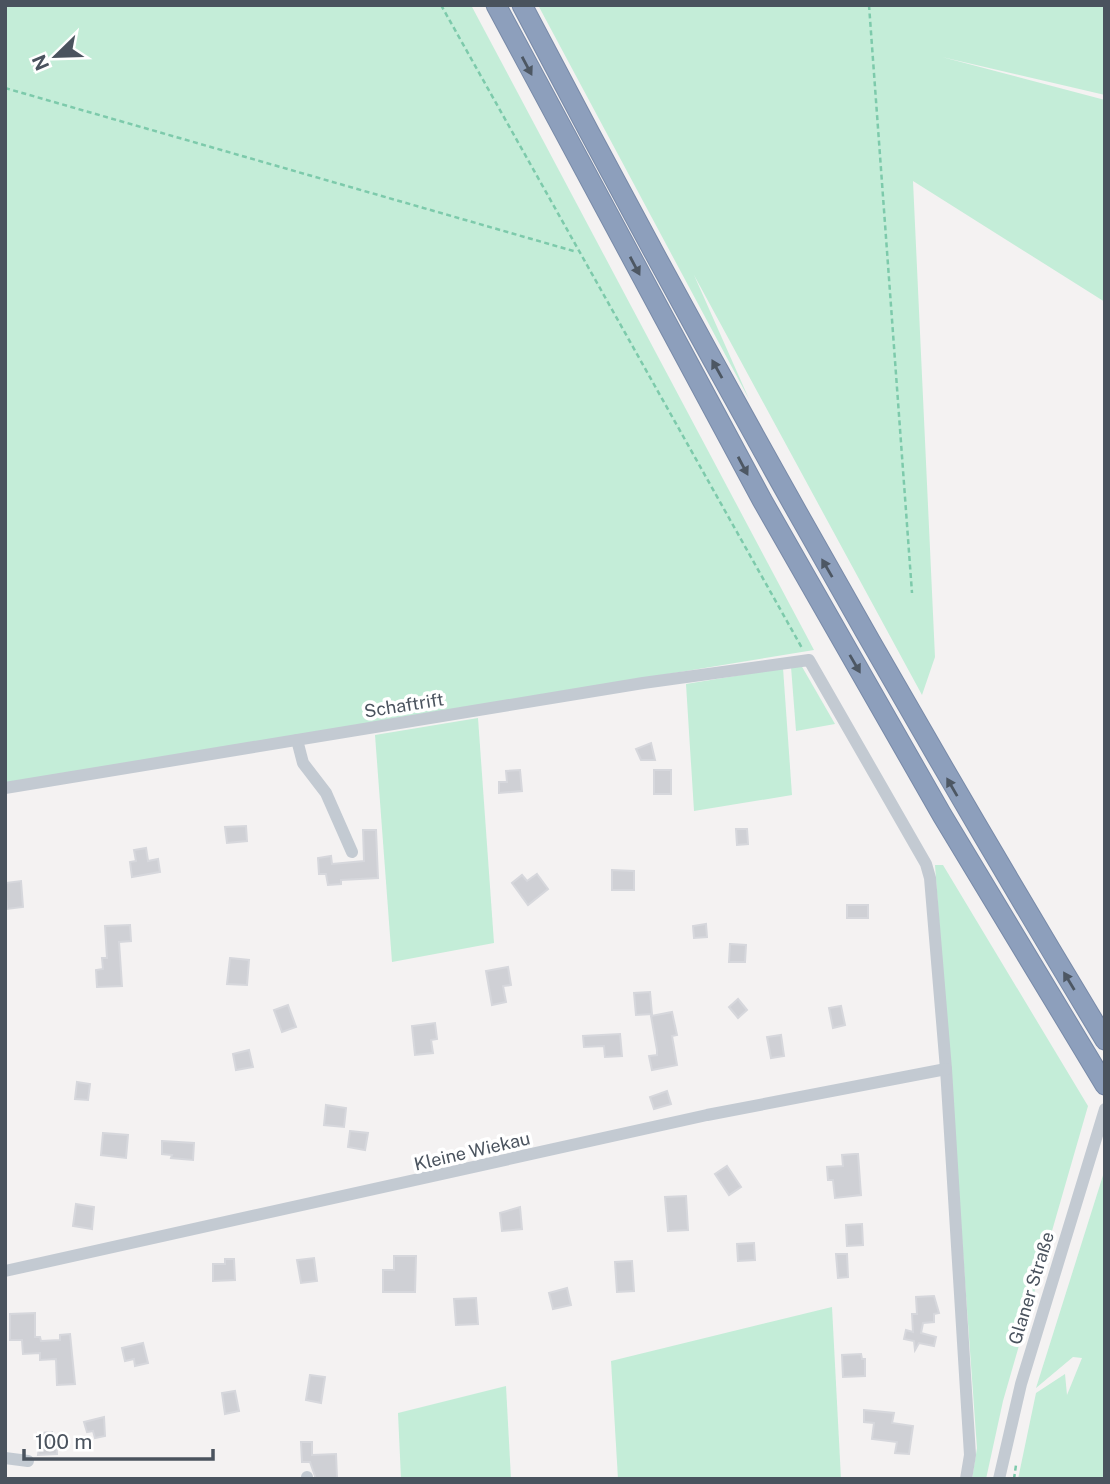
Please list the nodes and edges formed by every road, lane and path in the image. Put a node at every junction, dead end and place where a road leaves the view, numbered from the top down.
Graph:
1 (441, 5) edge
2 (496, 5) edge
3 (522, 5) edge
4 (869, 5) edge
5 (5, 88) edge
6 (577, 252) junction
7 (912, 593) dead end
8 (809, 660) junction
9 (297, 740) junction
10 (5, 788) edge
11 (352, 852) dead end
12 (1105, 1040) edge
13 (946, 1069) junction
14 (1105, 1085) edge
15 (1105, 1109) edge
16 (5, 1271) edge
17 (5, 1458) edge
18 (28, 1461) dead end
19 (966, 1479) edge
20 (999, 1479) edge

1 - 6 path
2 -> 14 highway
12 -> 3 highway
4 - 7 path
5 - 6 path
6 - 8 path
8 - 9 street, Schaftrift
8 - 13 street
9 - 10 street, Schaftrift
9 - 11 street
13 - 16 street, Kleine Wiekau
13 - 19 street
15 - 20 street, Glaner Straße
17 - 18 street

